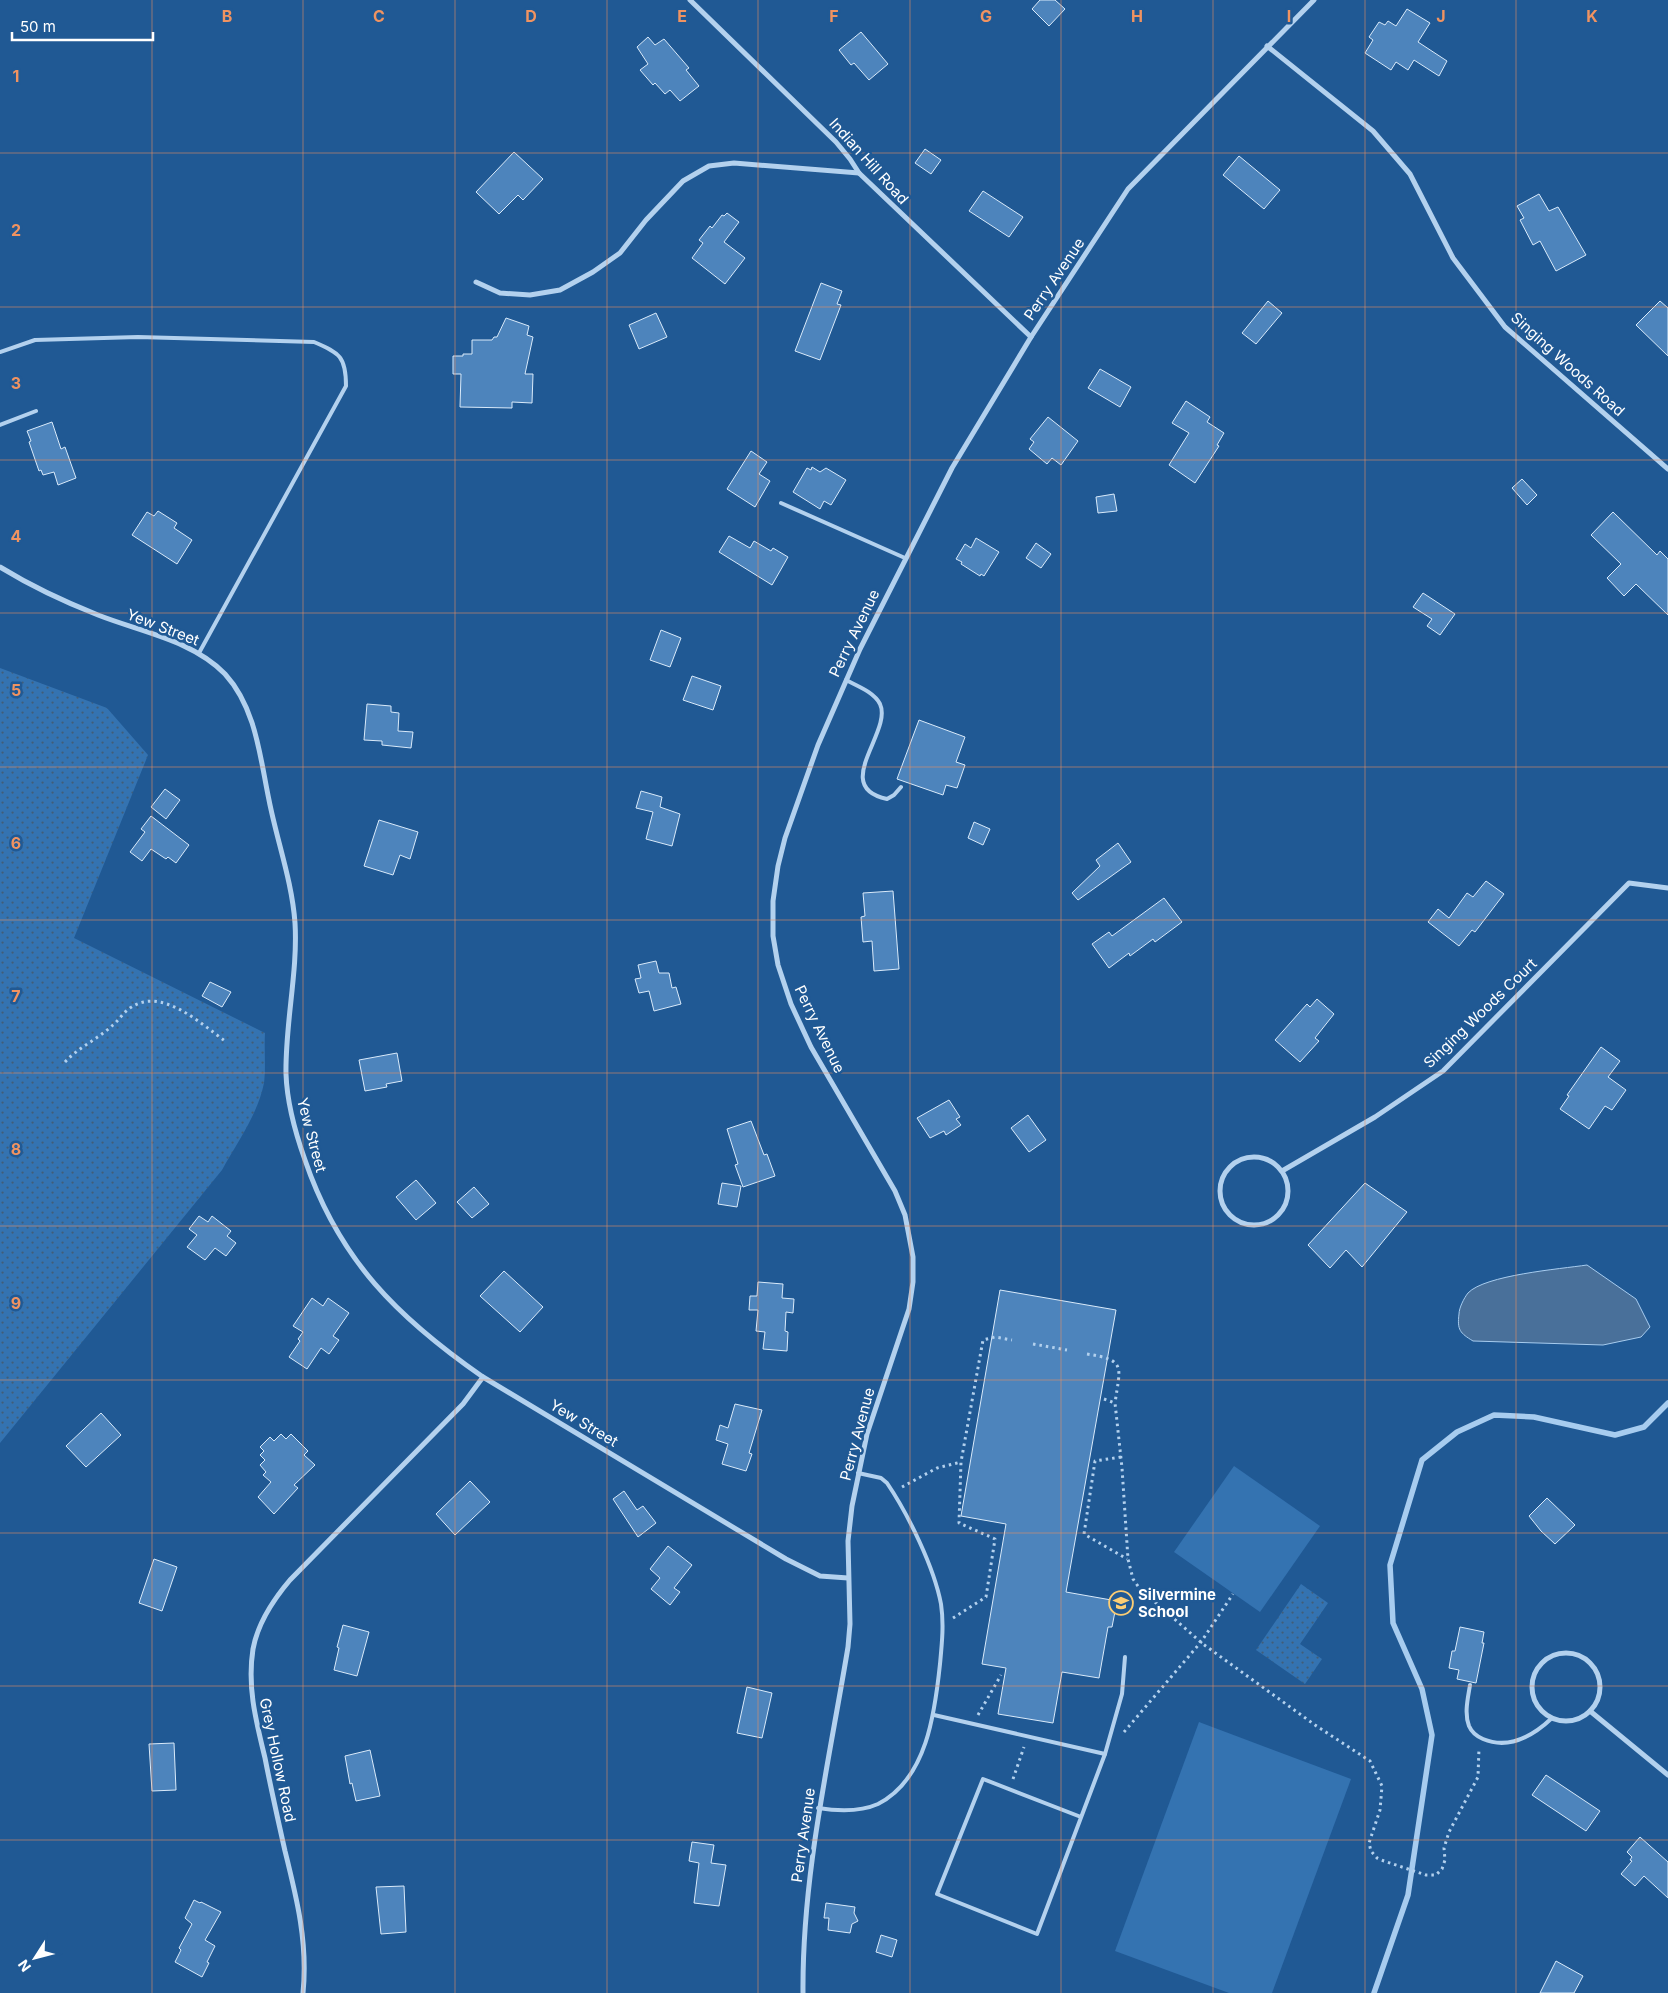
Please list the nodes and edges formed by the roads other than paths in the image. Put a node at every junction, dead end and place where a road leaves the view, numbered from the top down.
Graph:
1 (690, 0) edge
2 (1314, 0) edge
3 (1267, 46) junction
4 (859, 173) junction
5 (476, 282) dead end
6 (1031, 336) junction
7 (0, 352) edge
8 (36, 411) dead end
9 (0, 425) edge
10 (1668, 469) edge
11 (781, 503) dead end
12 (905, 558) junction
13 (0, 567) edge
14 (199, 653) junction
15 (845, 680) junction
16 (901, 787) dead end
17 (1668, 888) edge
18 (1282, 1171) junction
19 (483, 1377) junction
20 (858, 1472) junction
21 (848, 1578) junction
22 (1125, 1657) dead end
23 (1470, 1685) dead end
24 (1590, 1711) junction
25 (934, 1715) junction
26 (1552, 1718) junction
27 (1105, 1754) junction
28 (1668, 1775) edge
29 (818, 1808) junction
30 (1081, 1817) junction
31 (303, 1993) edge
32 (803, 1993) edge

1 - 4 street, Indian Hill Road
2 - 3 street, Perry Avenue
3 - 6 street, Perry Avenue
3 - 10 street, Singing Woods Road
4 - 5 street
4 - 6 street, Indian Hill Road
6 - 12 street, Perry Avenue
7 - 14 lane
8 - 9 lane
11 - 12 lane
12 - 15 street, Perry Avenue
13 - 14 street, Yew Street
14 - 19 street, Yew Street
15 - 16 lane
15 - 20 street, Perry Avenue
17 - 18 street, Singing Woods Court
18 - 18 street
19 - 21 street, Yew Street
19 - 31 street, Grey Hollow Road
20 - 21 street, Perry Avenue
20 - 25 lane
21 - 29 street, Perry Avenue
22 - 27 lane
23 - 26 lane
24 - 26 street
24 - 26 street
24 - 28 street
25 - 27 lane
25 - 29 lane
27 - 30 lane
29 - 32 street, Perry Avenue
30 - 30 lane

